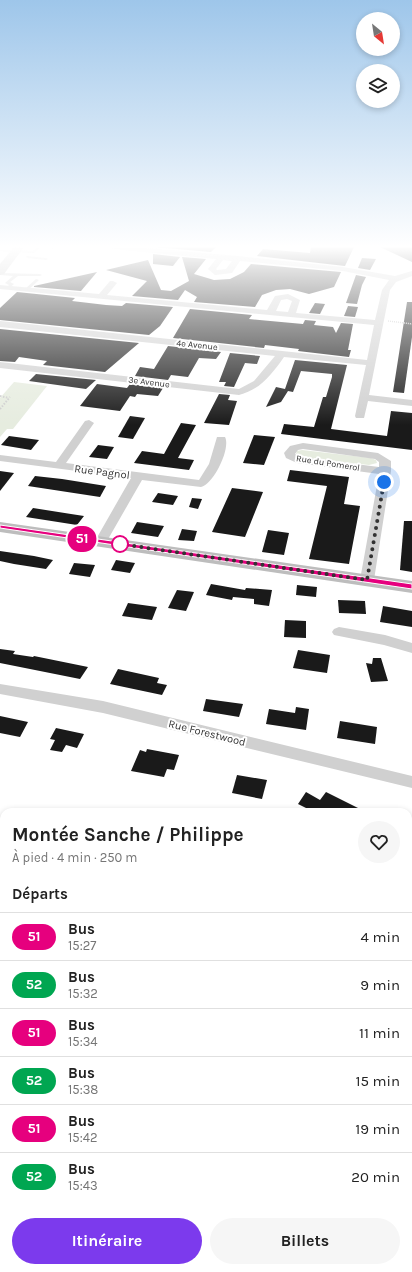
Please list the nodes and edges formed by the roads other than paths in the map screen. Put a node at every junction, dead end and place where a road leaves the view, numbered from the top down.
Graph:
1 (200, 306) edge
2 (274, 306) edge
3 (294, 306) edge
4 (384, 306) edge
5 (270, 313) junction
6 (291, 315) junction
7 (382, 322) junction
8 (0, 324) edge
9 (281, 354) junction
10 (371, 363) junction
11 (0, 365) edge
12 (364, 398) junction
13 (412, 403) edge
14 (360, 416) dead end
15 (89, 423) dead end
16 (221, 439) dead end
17 (0, 458) edge
18 (59, 466) junction
19 (385, 471) junction
20 (138, 476) junction
21 (0, 527) edge
22 (101, 541) junction
23 (367, 580) junction
24 (412, 587) edge
25 (339, 632) dead end
26 (412, 648) edge
27 (0, 689) edge
28 (412, 782) edge

1 - 5 street
2 - 5 street
3 - 6 street
4 - 7 street
5 - 6 street
6 - 7 street
7 - 10 street
8 - 9 street, 4e Avenue
9 - 10 street, 4e Avenue
9 - 11 street, 3e Avenue
10 - 12 street
12 - 13 street
12 - 14 street
15 - 18 street
16 - 20 street, Rue Pagnol
17 - 18 street, Rue Pagnol
18 - 20 street, Rue Pagnol
19 - 19 street, Rue du Pomerol
19 - 23 street
20 - 22 street
21 - 22 street
22 - 23 street
23 - 24 street
25 - 26 street
27 - 28 street, Rue Forestwood

